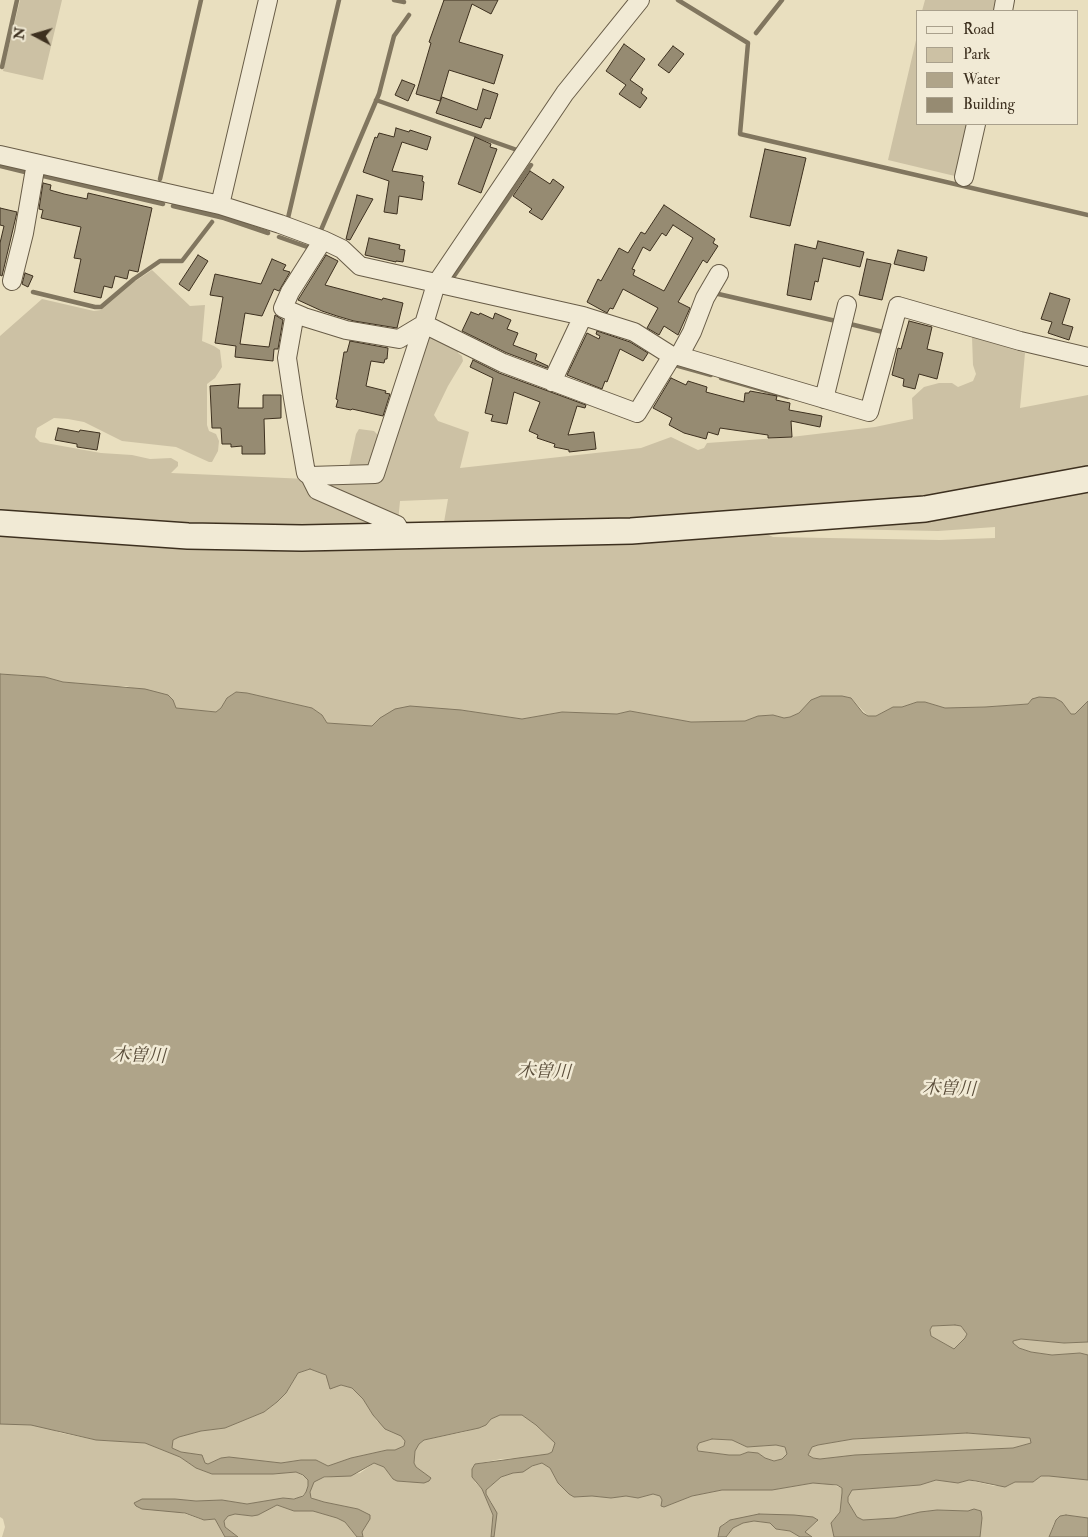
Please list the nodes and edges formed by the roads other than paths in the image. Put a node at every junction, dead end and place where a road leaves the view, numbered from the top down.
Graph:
1 (268, 0) edge
2 (640, 0) edge
3 (976, 125) edge
4 (0, 155) edge
5 (36, 163) junction
6 (964, 177) dead end
7 (220, 205) junction
8 (323, 240) junction
9 (719, 274) dead end
10 (12, 280) dead end
11 (436, 284) junction
12 (847, 305) dead end
13 (294, 313) junction
14 (583, 316) junction
15 (424, 324) junction
16 (676, 356) junction
17 (1088, 357) edge
18 (552, 382) junction
19 (824, 399) junction
20 (310, 476) junction
21 (1088, 480) edge
22 (0, 524) edge
23 (403, 536) junction

1 - 7 street
2 - 11 street
3 - 6 street
4 - 5 street
5 - 7 street
5 - 10 street
7 - 8 street
8 - 11 street
8 - 13 street
9 - 16 street
11 - 14 street
11 - 15 street
12 - 19 street
13 - 15 street
13 - 20 street
14 - 16 street
14 - 18 street
15 - 18 street
15 - 20 street
16 - 18 street
16 - 19 street
17 - 19 street
20 - 23 street
21 - 23 street
22 - 23 street

